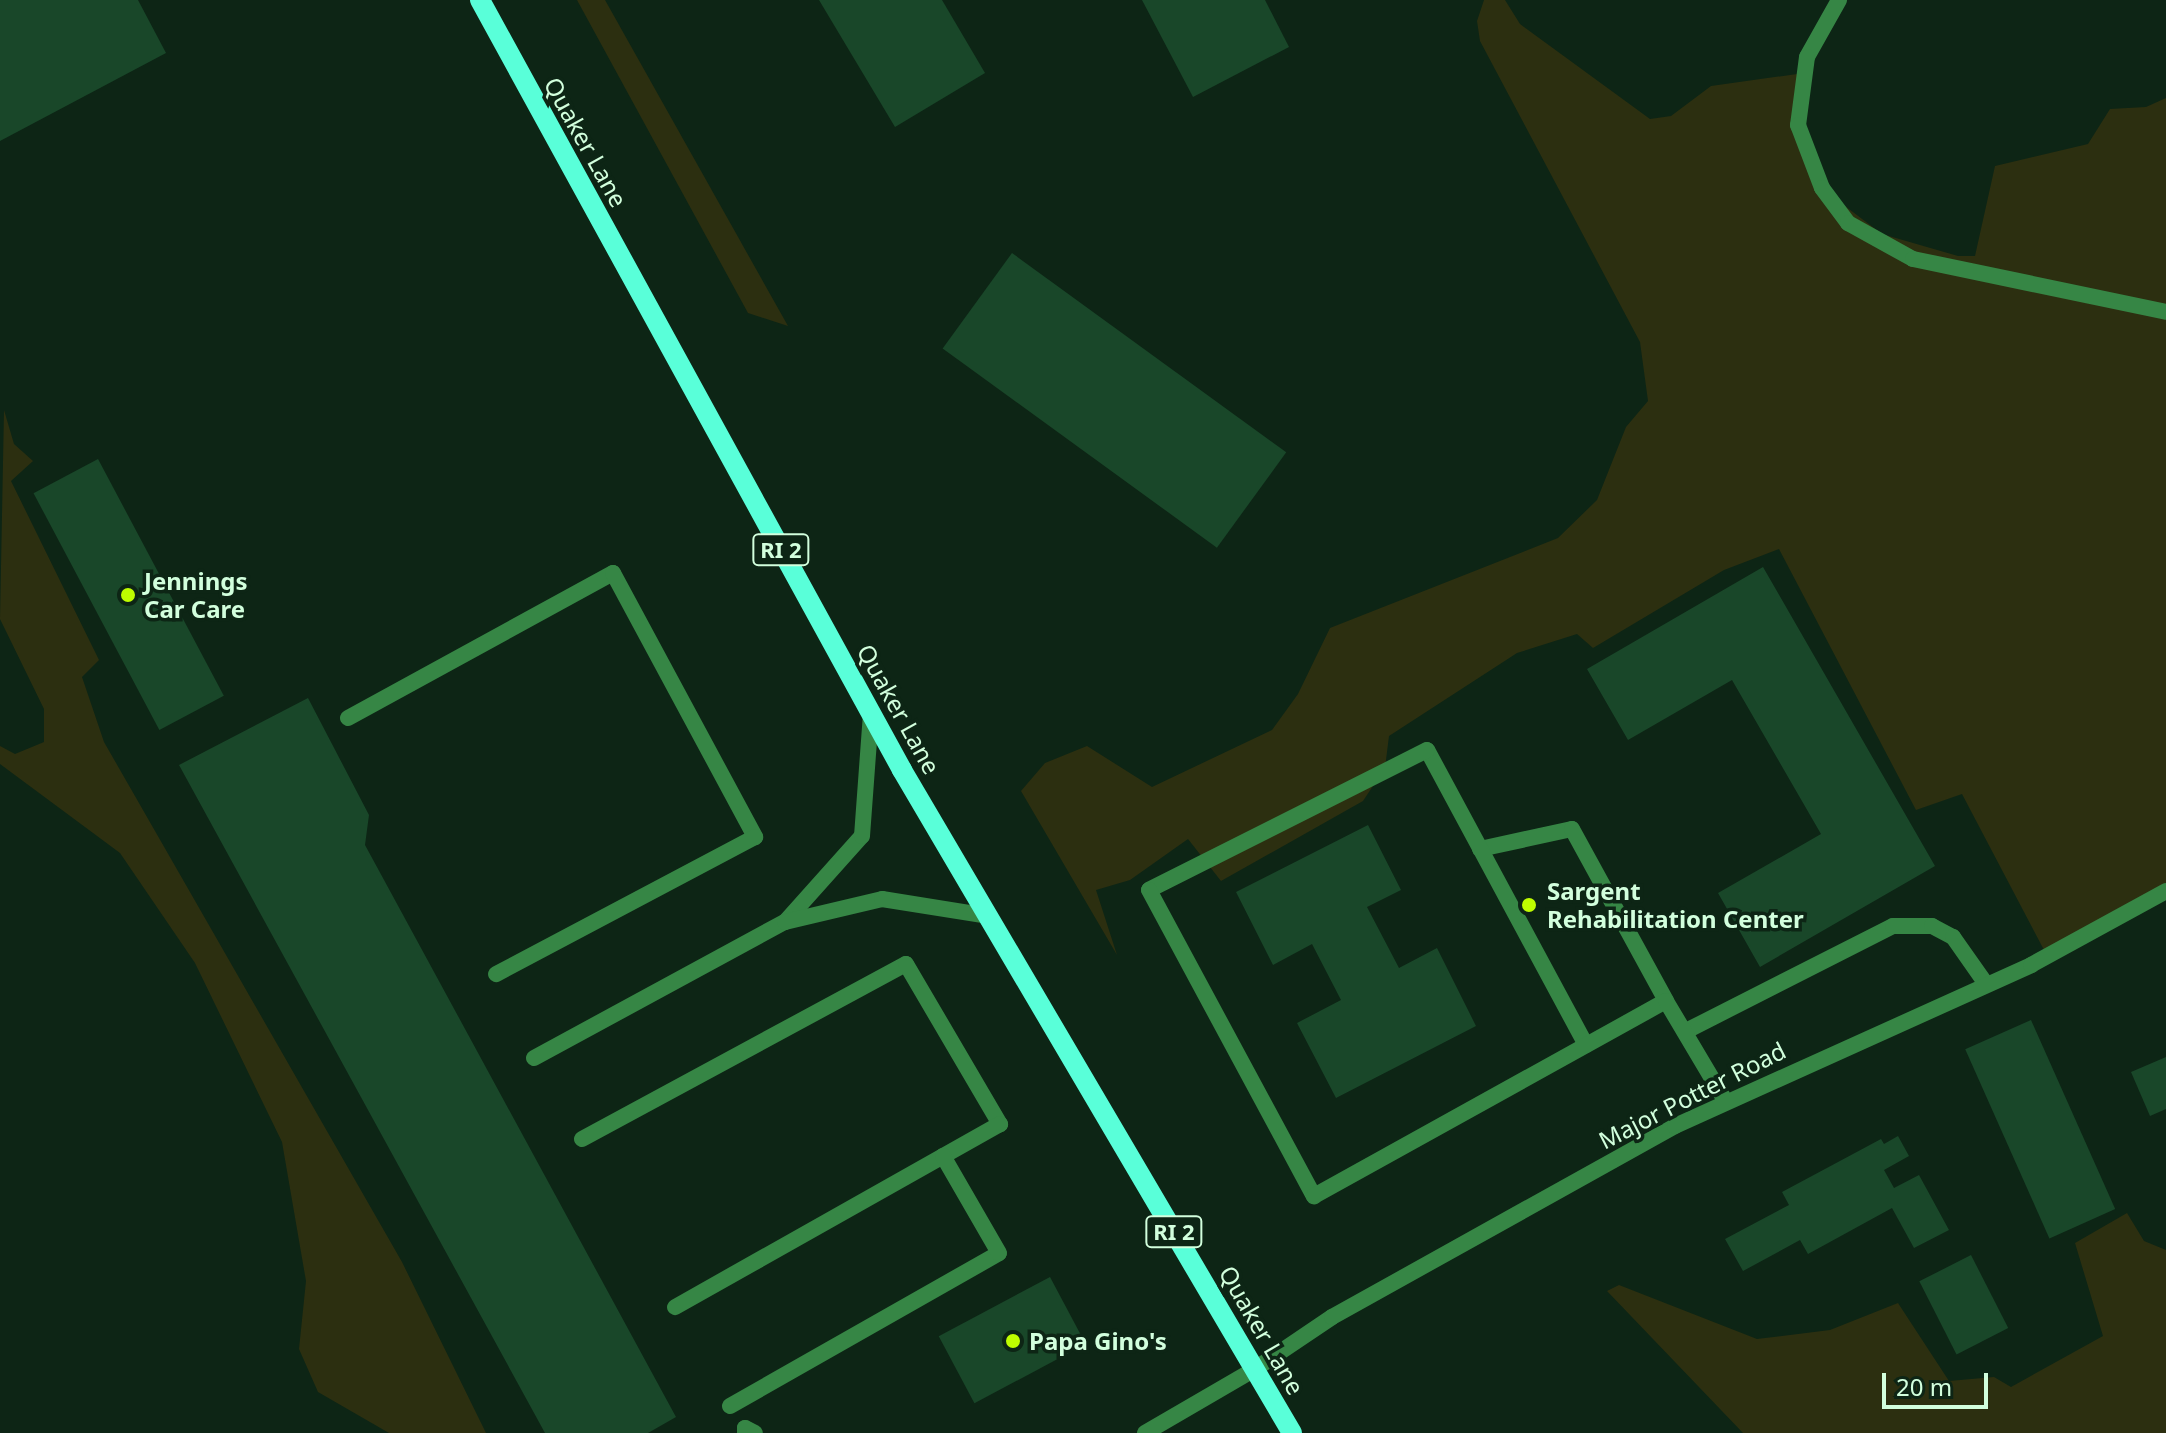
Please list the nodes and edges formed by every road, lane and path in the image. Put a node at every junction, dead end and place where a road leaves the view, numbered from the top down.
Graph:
1 (480, 0) edge
2 (1839, 0) edge
3 (2166, 312) edge
4 (871, 713) junction
5 (348, 718) dead end
6 (1480, 849) junction
7 (2166, 891) edge
8 (988, 916) junction
9 (785, 922) junction
10 (496, 974) dead end
11 (1986, 984) junction
12 (1666, 1001) junction
13 (1688, 1030) junction
14 (1586, 1045) junction
15 (534, 1058) dead end
16 (1726, 1102) junction
17 (582, 1139) dead end
18 (943, 1156) junction
19 (675, 1307) dead end
20 (1255, 1369) junction
21 (730, 1406) dead end
22 (745, 1433) edge
23 (755, 1433) edge
24 (1145, 1433) edge
25 (1292, 1433) edge

1 - 4 main road, Quaker Lane / RI 2
2 - 3 street
4 - 8 main road, Quaker Lane / RI 2
4 - 9 street
5 - 10 street
6 - 12 street
6 - 14 street
6 - 14 street
7 - 11 street, Major Potter Road
8 - 9 street
8 - 20 main road, Quaker Lane / RI 2
9 - 15 street
11 - 13 street
11 - 16 street, Major Potter Road
12 - 13 street
12 - 14 street
13 - 16 street
16 - 20 street, Major Potter Road
17 - 18 street
18 - 19 street
18 - 21 street
20 - 24 street, Major Potter Road
20 - 25 main road, Quaker Lane / RI 2
22 - 23 street

